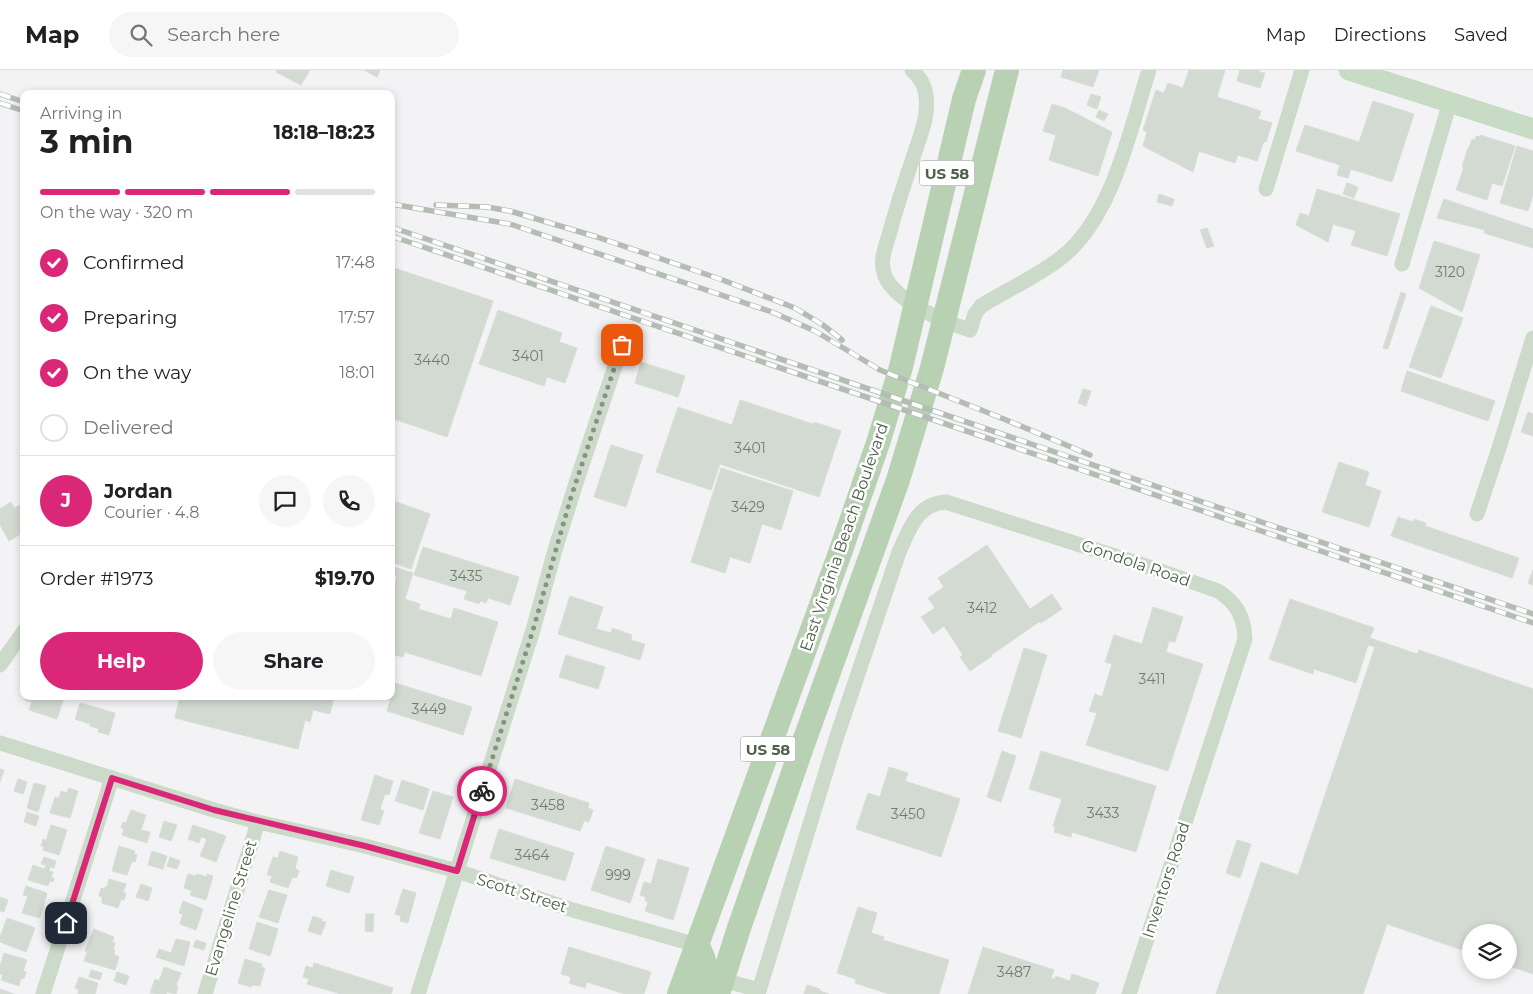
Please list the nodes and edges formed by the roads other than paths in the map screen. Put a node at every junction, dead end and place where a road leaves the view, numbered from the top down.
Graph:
1 (912, 70) edge
2 (974, 70) edge
3 (1007, 70) edge
4 (1149, 70) edge
5 (1302, 70) edge
6 (1349, 70) edge
7 (1450, 102) junction
8 (1533, 129) edge
9 (1266, 189) dead end
10 (1402, 264) dead end
11 (1533, 338) edge
12 (622, 345) dead end
13 (1478, 514) dead end
14 (882, 526) dead end
15 (908, 531) junction
16 (20, 637) edge
17 (0, 665) edge
18 (0, 743) edge
19 (1204, 766) joint
20 (112, 778) junction
21 (258, 822) junction
22 (457, 871) junction
23 (741, 922) junction
24 (697, 945) junction
25 (720, 987) edge
26 (758, 992) edge
27 (43, 994) edge
28 (205, 994) edge
29 (418, 994) edge
30 (679, 994) edge
31 (699, 994) edge
32 (1129, 994) edge

1 - 4 street
2 - 24 main road, East Virginia Beach Boulevard / US 58
3 - 23 main road, East Virginia Beach Boulevard / US 58
5 - 9 street
6 - 7 main road
7 - 8 main road
7 - 10 street
11 - 13 street
12 - 22 street
14 - 15 street
15 - 19 street, Gondola Road
15 - 26 street, East Virginia Beach Boulevard
16 - 17 street
18 - 20 street, Scott Street
19 - 32 street, Inventors Road
20 - 21 street, Scott Street
20 - 27 street
21 - 22 street, Scott Street
21 - 28 street, Evangeline Street
22 - 24 street, Scott Street
22 - 29 street
23 - 24 main road
23 - 25 main road, East Virginia Beach Boulevard / US 58
24 - 30 main road, East Virginia Beach Boulevard / US 58
24 - 31 main road
25 - 26 street, East Virginia Beach Boulevard

